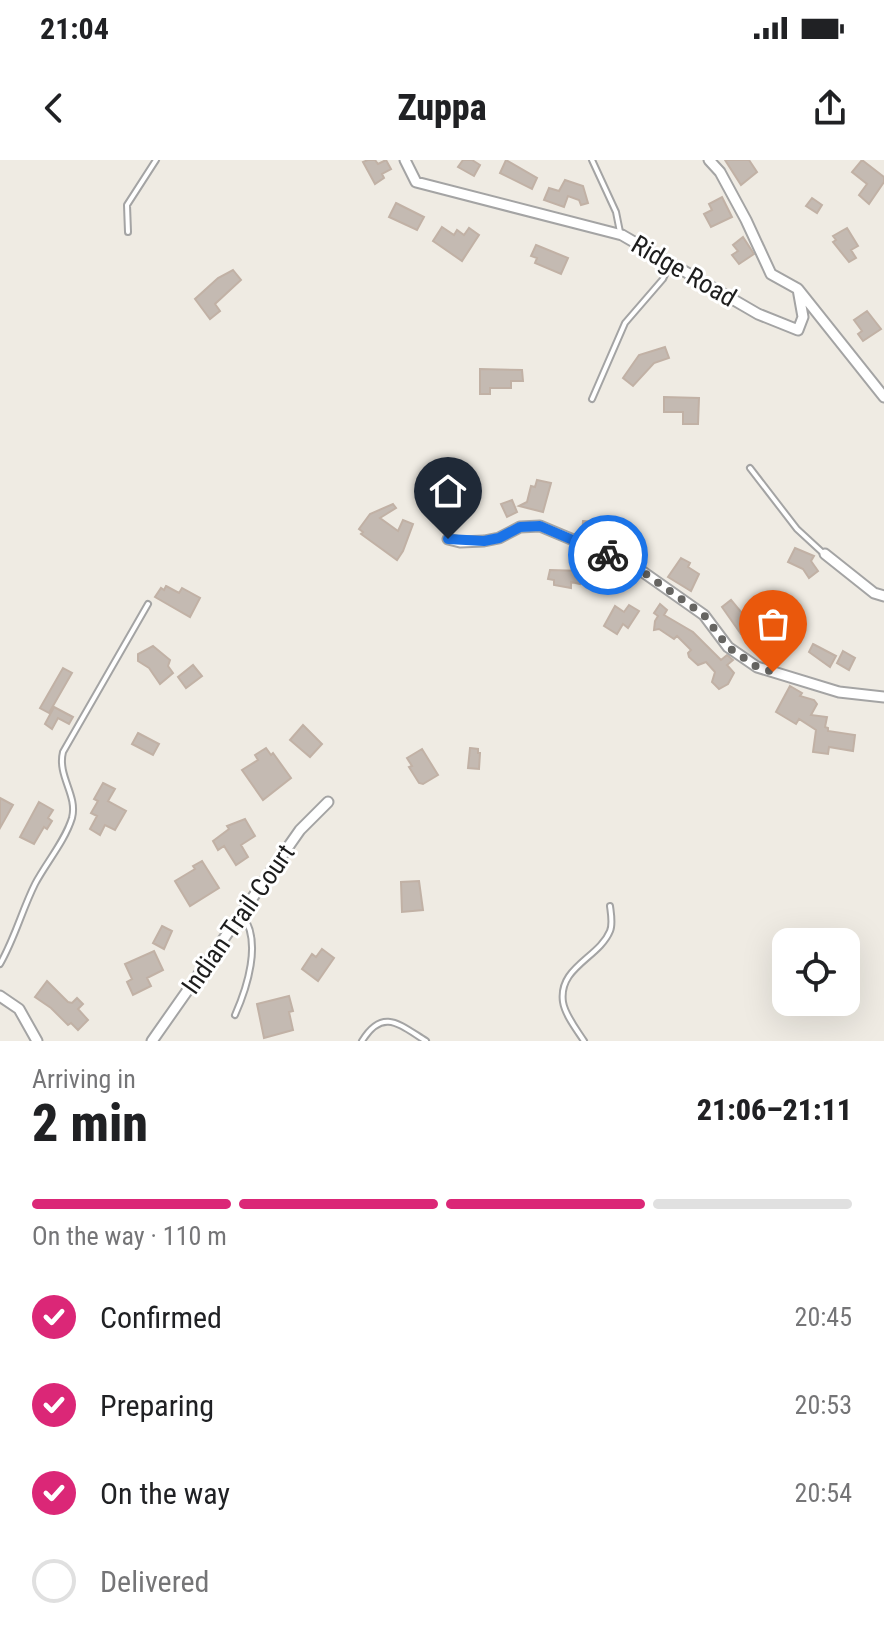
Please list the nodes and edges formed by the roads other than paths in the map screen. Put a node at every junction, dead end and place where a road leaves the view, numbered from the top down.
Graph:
1 (156, 160) edge
2 (405, 160) edge
3 (592, 160) edge
4 (709, 160) edge
5 (128, 232) dead end
6 (621, 235) junction
7 (671, 263) junction
8 (798, 289) junction
9 (884, 397) edge
10 (592, 399) dead end
11 (750, 468) dead end
12 (448, 539) dead end
13 (825, 554) joint
14 (884, 596) edge
15 (148, 604) dead end
16 (884, 697) edge
17 (328, 802) dead end
18 (610, 906) dead end
19 (241, 914) junction
20 (0, 964) edge
21 (0, 996) edge
22 (235, 1015) dead end
23 (37, 1041) edge
24 (152, 1041) edge
25 (362, 1041) edge
26 (426, 1041) edge
27 (584, 1041) edge

1 - 5 lane
2 - 6 street, Ridge Road
3 - 6 lane
4 - 8 street
6 - 7 street, Ridge Road
7 - 8 street, Ridge Road
7 - 10 lane
8 - 9 street
11 - 13 lane
12 - 16 street
13 - 14 street
15 - 20 lane
17 - 19 street, Indian Trail Court
18 - 27 lane
19 - 22 lane
19 - 24 street, Indian Trail Court
21 - 23 street
25 - 26 lane

